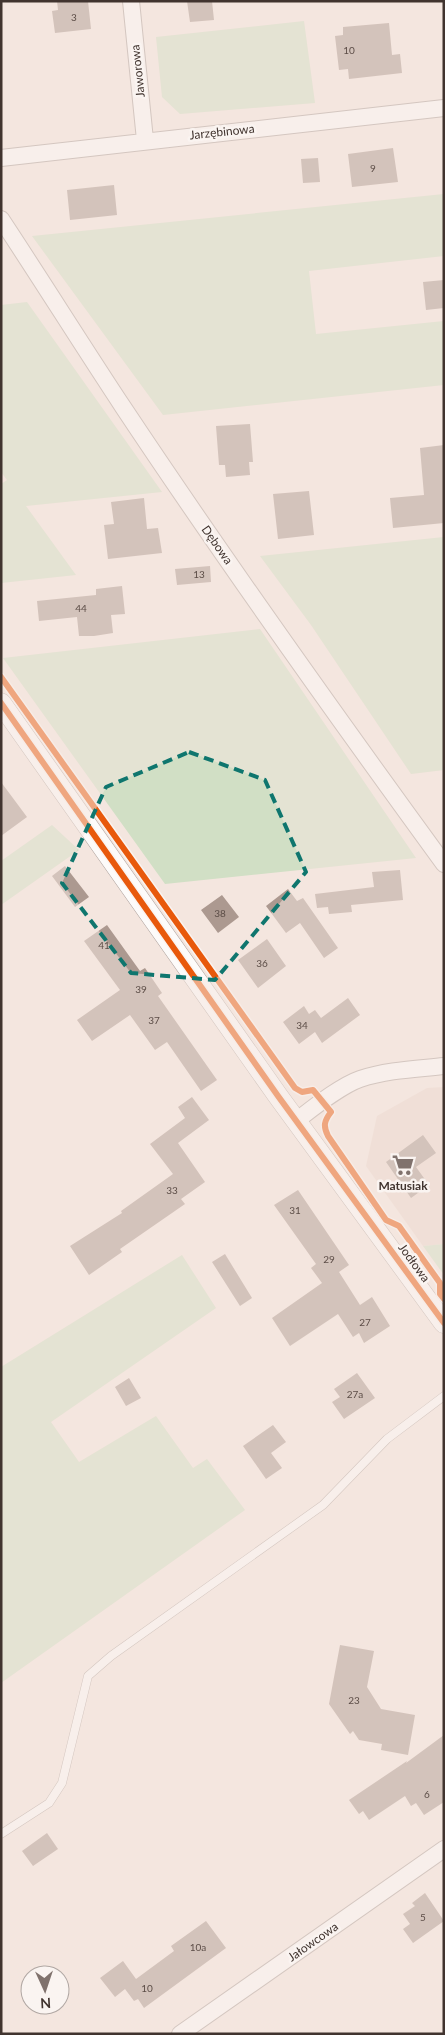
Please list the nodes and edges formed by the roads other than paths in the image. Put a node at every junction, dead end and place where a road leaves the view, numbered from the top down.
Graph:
1 (131, 1) edge
2 (444, 108) edge
3 (145, 140) junction
4 (1, 158) edge
5 (1, 219) edge
6 (1, 703) edge
7 (444, 864) edge
8 (444, 1066) edge
9 (296, 1121) junction
10 (444, 1323) edge
11 (444, 1396) edge
12 (1, 1834) edge
13 (444, 1849) edge
14 (180, 2034) edge

1 - 3 street, Jaworowa
2 - 3 street, Jarzębinowa
3 - 4 street, Jarzębinowa
5 - 7 street, Dębowa
6 - 9 street, Jodłowa
8 - 9 street
9 - 10 street, Jodłowa
11 - 12 lane
13 - 14 street, Jałowcowa

